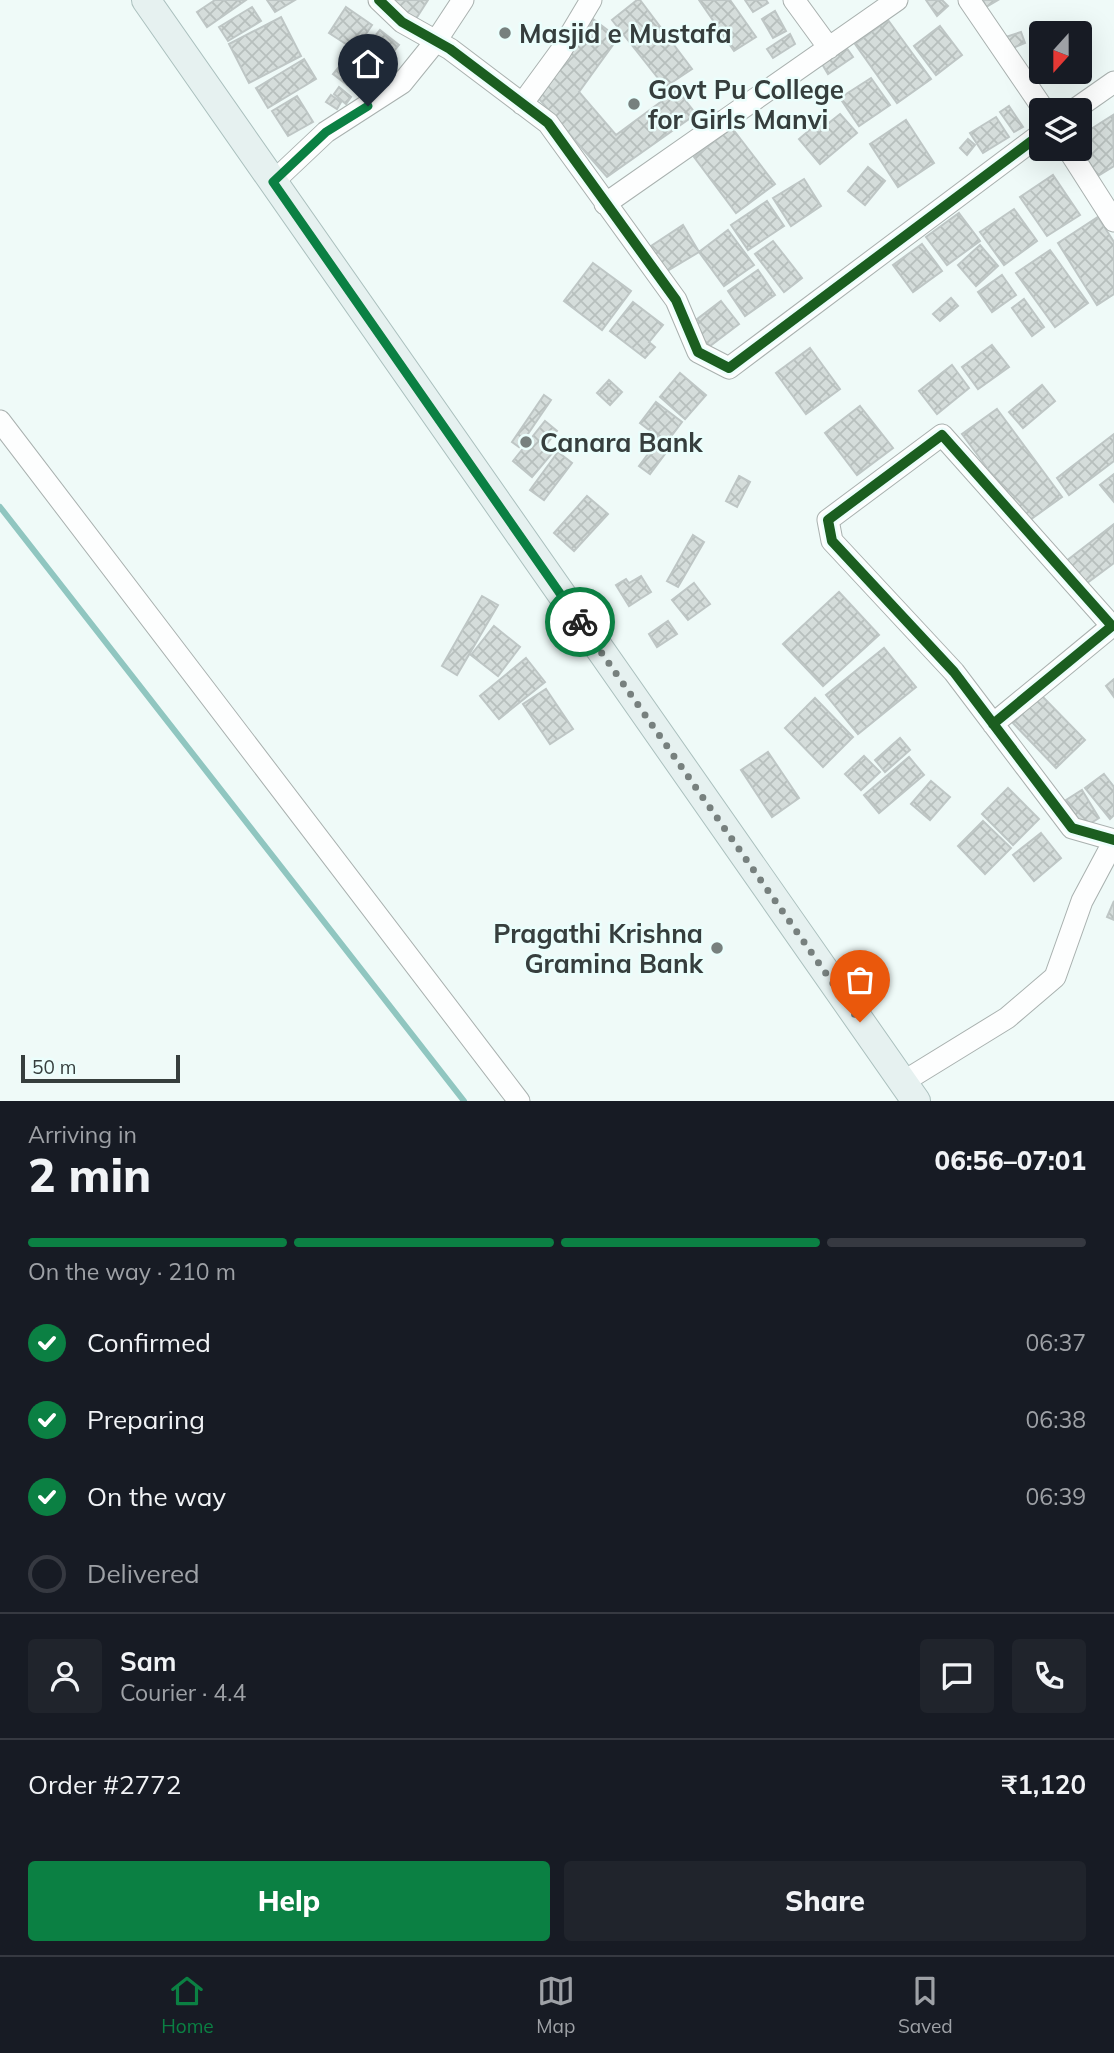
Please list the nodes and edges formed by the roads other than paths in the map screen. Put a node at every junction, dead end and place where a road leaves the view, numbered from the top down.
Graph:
1 (146, 0) edge
2 (379, 0) edge
3 (463, 0) edge
4 (591, 0) edge
5 (794, 0) edge
6 (897, 0) edge
7 (969, 0) edge
8 (436, 41) junction
9 (829, 48) junction
10 (1114, 82) edge
11 (1036, 98) edge
12 (1091, 98) edge
13 (523, 104) junction
14 (1029, 143) edge
15 (1076, 161) edge
16 (273, 182) junction
17 (605, 204) junction
18 (1114, 221) edge
19 (0, 421) edge
20 (1113, 626) edge
21 (993, 724) junction
22 (1114, 841) edge
23 (909, 1092) edge
24 (519, 1101) edge

1 - 16 main road
2 - 8 street
3 - 8 street
4 - 13 street
5 - 9 street
6 - 9 street
7 - 11 street
8 - 13 street
8 - 16 street
9 - 17 street
10 - 12 street
13 - 17 street
14 - 17 street
15 - 18 street
16 - 23 main road
19 - 24 street
20 - 21 street
20 - 21 street
21 - 22 street
22 - 23 street

